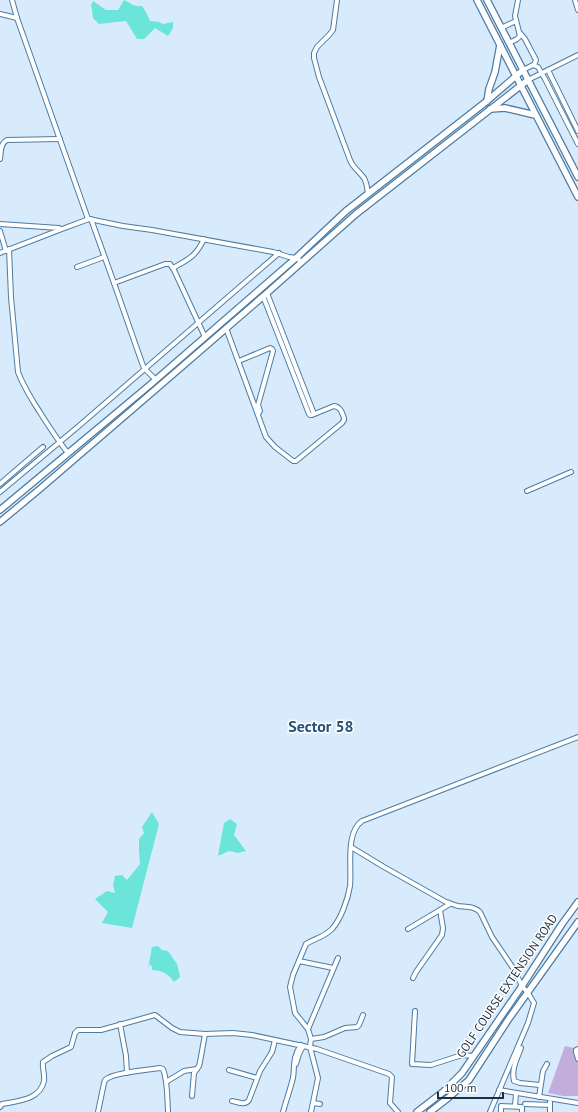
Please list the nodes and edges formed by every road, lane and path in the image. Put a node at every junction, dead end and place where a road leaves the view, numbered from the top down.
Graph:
1 (12, 0) edge
2 (337, 0) edge
3 (477, 0) edge
4 (487, 0) edge
5 (518, 0) edge
6 (574, 0) edge
7 (578, 10) edge
8 (0, 14) edge
9 (17, 18) junction
10 (516, 21) junction
11 (501, 28) junction
12 (520, 33) junction
13 (509, 43) junction
14 (500, 44) junction
15 (578, 56) edge
16 (534, 65) junction
17 (523, 70) junction
18 (548, 70) junction
19 (542, 73) junction
20 (516, 76) junction
21 (528, 80) junction
22 (520, 85) junction
23 (487, 101) junction
24 (490, 109) junction
25 (535, 115) junction
26 (578, 131) edge
27 (60, 139) junction
28 (578, 144) edge
29 (0, 159) edge
30 (578, 177) edge
31 (368, 194) junction
32 (578, 197) edge
33 (90, 219) junction
34 (0, 224) edge
35 (62, 229) junction
36 (0, 232) edge
37 (204, 240) junction
38 (7, 250) junction
39 (0, 253) edge
40 (278, 253) junction
41 (104, 257) junction
42 (296, 258) junction
43 (302, 262) junction
44 (77, 267) dead end
45 (173, 268) junction
46 (114, 283) junction
47 (265, 295) junction
48 (199, 323) junction
49 (226, 328) junction
50 (205, 337) junction
51 (239, 361) junction
52 (146, 369) junction
53 (156, 380) junction
54 (258, 414) junction
55 (59, 442) junction
56 (43, 447) dead end
57 (68, 453) junction
58 (571, 472) dead end
59 (0, 484) edge
60 (527, 491) dead end
61 (0, 492) edge
62 (0, 509) edge
63 (0, 522) edge
64 (578, 737) edge
65 (351, 847) junction
66 (578, 902) edge
67 (450, 904) junction
68 (440, 910) junction
69 (578, 922) edge
70 (408, 930) dead end
71 (338, 958) dead end
72 (298, 961) junction
73 (333, 968) junction
74 (413, 978) dead end
75 (522, 986) junction
76 (528, 993) junction
77 (415, 1011) dead end
78 (363, 1015) dead end
79 (120, 1024) junction
80 (308, 1029) junction
81 (205, 1034) junction
82 (311, 1039) junction
83 (275, 1040) junction
84 (302, 1045) junction
85 (310, 1047) junction
86 (521, 1048) dead end
87 (578, 1049) edge
88 (474, 1056) junction
89 (578, 1059) edge
90 (296, 1064) dead end
91 (547, 1064) dead end
92 (197, 1069) junction
93 (229, 1070) dead end
94 (127, 1073) junction
95 (257, 1078) junction
96 (166, 1082) junction
97 (540, 1085) junction
98 (499, 1090) junction
99 (516, 1094) junction
100 (192, 1096) dead end
101 (539, 1097) junction
102 (550, 1098) junction
103 (232, 1101) dead end
104 (313, 1103) junction
105 (578, 1103) edge
106 (320, 1104) dead end
107 (525, 1104) dead end
108 (550, 1105) junction
109 (515, 1106) junction
110 (0, 1107) edge
111 (168, 1111) dead end
112 (98, 1112) edge
113 (283, 1112) edge
114 (311, 1112) edge
115 (398, 1112) edge
116 (417, 1112) edge
117 (430, 1112) edge
118 (490, 1112) edge
119 (501, 1112) edge
120 (522, 1112) edge
121 (550, 1112) edge

1 - 9 street
2 - 31 street
3 - 14 street
4 - 11 street
5 - 10 street
6 - 7 street
8 - 9 street
9 - 27 street
10 - 11 street
10 - 12 street
11 - 13 street
12 - 13 street
12 - 16 street
13 - 17 street
14 - 20 street
14 - 23 street
15 - 18 street
16 - 17 street
16 - 19 street
17 - 20 street
17 - 21 street
18 - 19 street
18 - 26 street
19 - 21 street
19 - 28 street
20 - 22 street
20 - 23 street
21 - 22 street
21 - 30 street
22 - 24 street
22 - 25 street
23 - 31 street
24 - 25 street
24 - 43 street
25 - 32 street
27 - 29 street
27 - 33 street
31 - 42 street
33 - 35 street
33 - 37 street
33 - 41 street
34 - 35 street
35 - 38 street
36 - 38 street
37 - 40 street
37 - 45 street
38 - 39 street
38 - 55 street
40 - 42 street
40 - 48 street
41 - 44 street
41 - 46 street
42 - 43 street
42 - 50 street
43 - 47 street
45 - 46 street
45 - 48 street
46 - 52 street
47 - 49 street
47 - 54 street
48 - 50 street
48 - 52 street
49 - 51 street
49 - 63 street
50 - 53 street
51 - 54 street
51 - 54 street
52 - 53 street
52 - 55 street
53 - 57 street
55 - 57 street
55 - 61 street
56 - 59 street
57 - 62 street
58 - 60 street
64 - 65 street
65 - 67 street
65 - 72 street
66 - 75 street, GOLF COURSE EXTENSION ROAD
67 - 68 street
67 - 75 street
68 - 70 street
68 - 74 street
69 - 76 street, GOLF COURSE EXTENSION ROAD
71 - 73 street
72 - 73 street
72 - 80 street
73 - 80 street
75 - 76 street
75 - 88 street, GOLF COURSE EXTENSION ROAD
76 - 98 street
76 - 117 street, GOLF COURSE EXTENSION ROAD
77 - 88 street
78 - 82 street
79 - 81 street
79 - 94 street
79 - 110 street
80 - 82 street
81 - 83 street
81 - 92 street
82 - 85 street
83 - 84 street
83 - 95 street
84 - 85 street
84 - 90 street
84 - 113 street
85 - 104 street
85 - 115 street
86 - 97 street
87 - 89 street
88 - 116 street, GOLF COURSE EXTENSION ROAD
91 - 97 street
92 - 96 street
92 - 100 street
93 - 95 street
94 - 96 street
94 - 112 street
95 - 103 street
96 - 111 street
97 - 101 street
98 - 99 street
98 - 118 street
99 - 101 street
99 - 109 street
101 - 102 street
102 - 105 street
102 - 108 street
104 - 106 street
104 - 114 street
107 - 108 street
108 - 121 street
109 - 119 street
109 - 120 street

